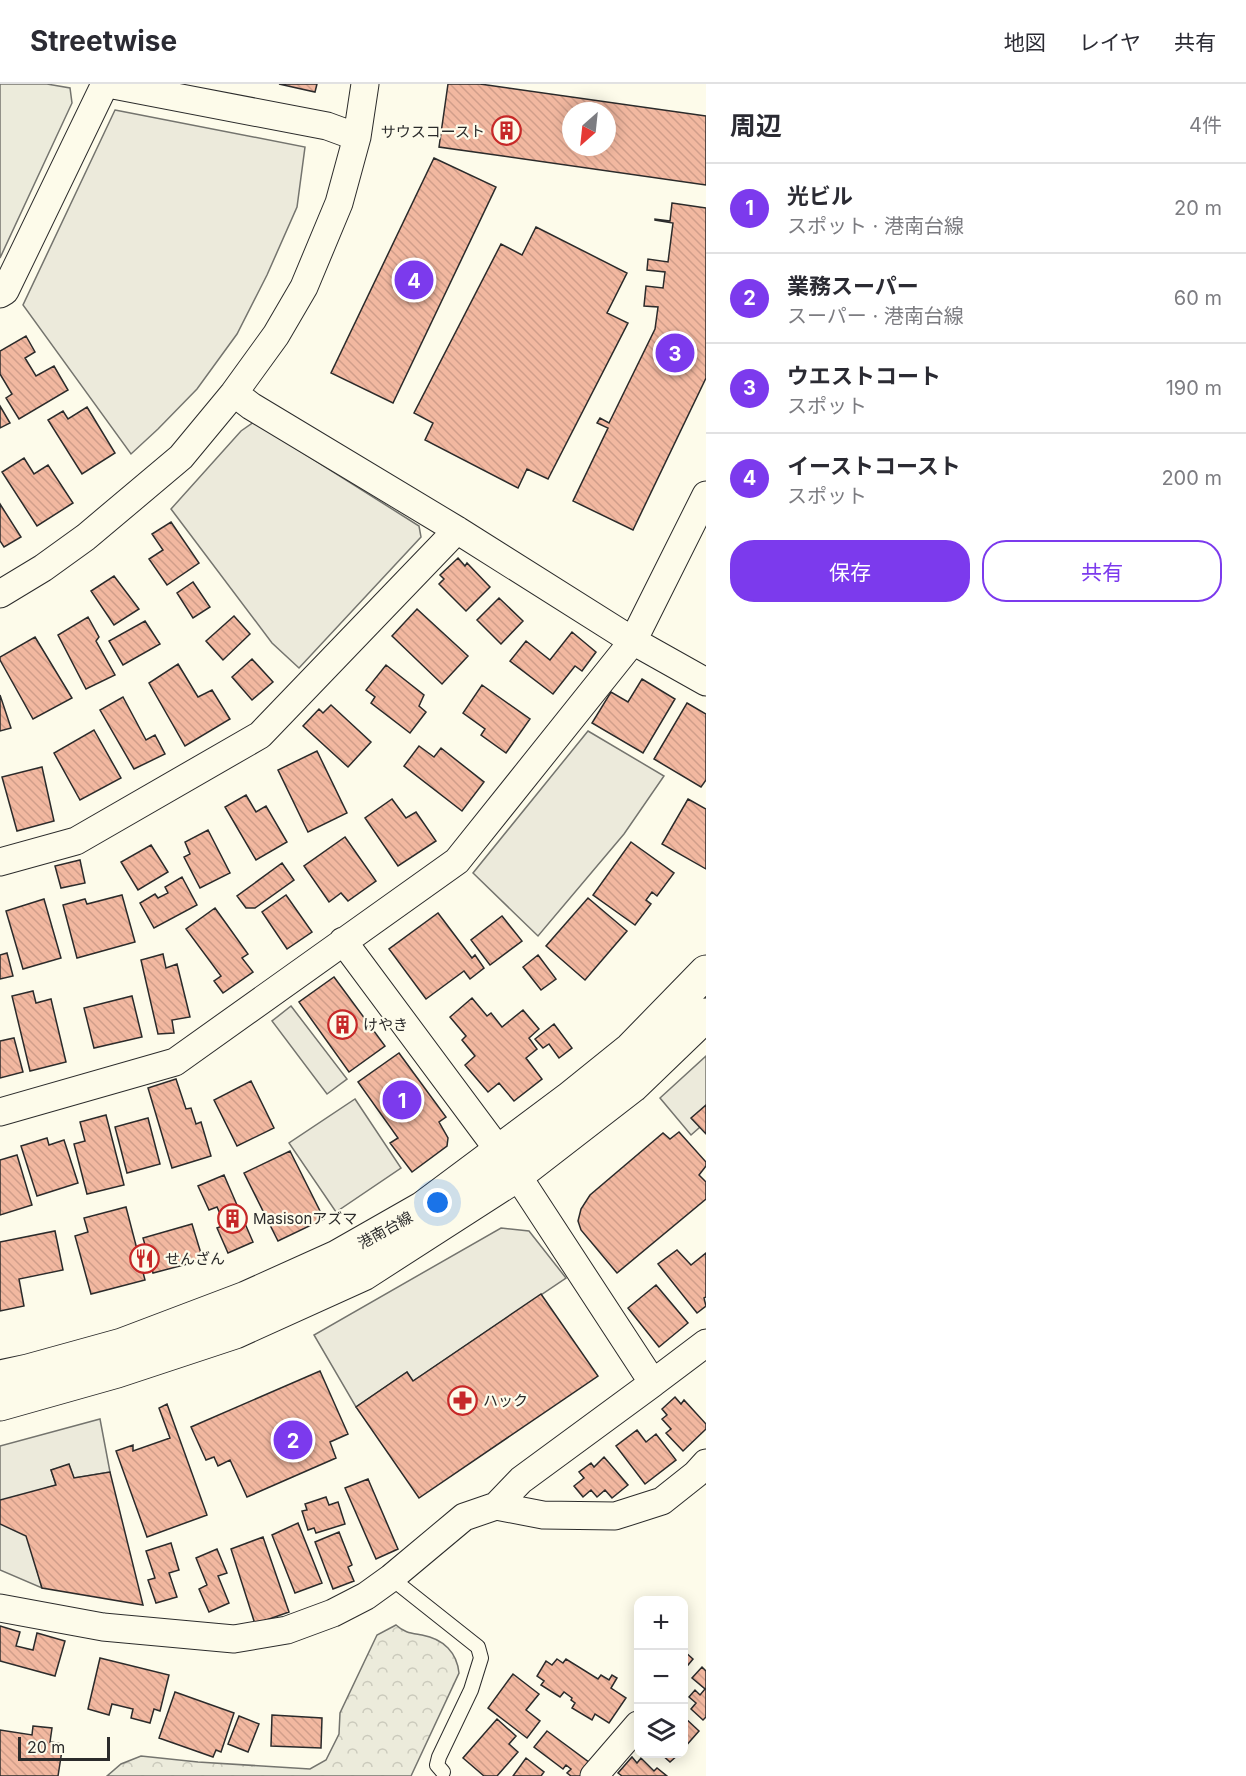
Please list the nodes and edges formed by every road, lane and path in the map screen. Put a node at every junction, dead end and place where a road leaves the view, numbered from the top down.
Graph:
1 (106, 84) edge
2 (364, 84) edge
3 (357, 137) junction
4 (0, 294) edge
5 (234, 393) junction
6 (706, 495) edge
7 (457, 530) junction
8 (0, 594) edge
9 (633, 641) junction
10 (706, 682) edge
11 (0, 862) edge
12 (343, 942) junction
13 (706, 972) edge
14 (706, 1015) edge
15 (0, 1112) edge
16 (508, 1163) junction
17 (706, 1343) edge
18 (0, 1377) edge
19 (652, 1383) junction
20 (0, 1404) edge
21 (706, 1464) edge
22 (496, 1506) junction
23 (391, 1578) junction
24 (0, 1608) edge
25 (634, 1731) edge
26 (443, 1772) dead end
27 (594, 1776) edge

1 - 3 street
1 - 4 street
2 - 3 street
3 - 5 street
5 - 7 street
5 - 8 street
6 - 9 street
7 - 9 street
7 - 11 street
9 - 10 street
9 - 12 street
12 - 15 street
12 - 16 street
13 - 16 street, 港南台線
14 - 16 street
16 - 18 street, 港南台線
16 - 19 street
16 - 20 street
17 - 19 street
19 - 22 street
21 - 22 street
22 - 23 street
23 - 24 street
23 - 26 lane
25 - 27 street

